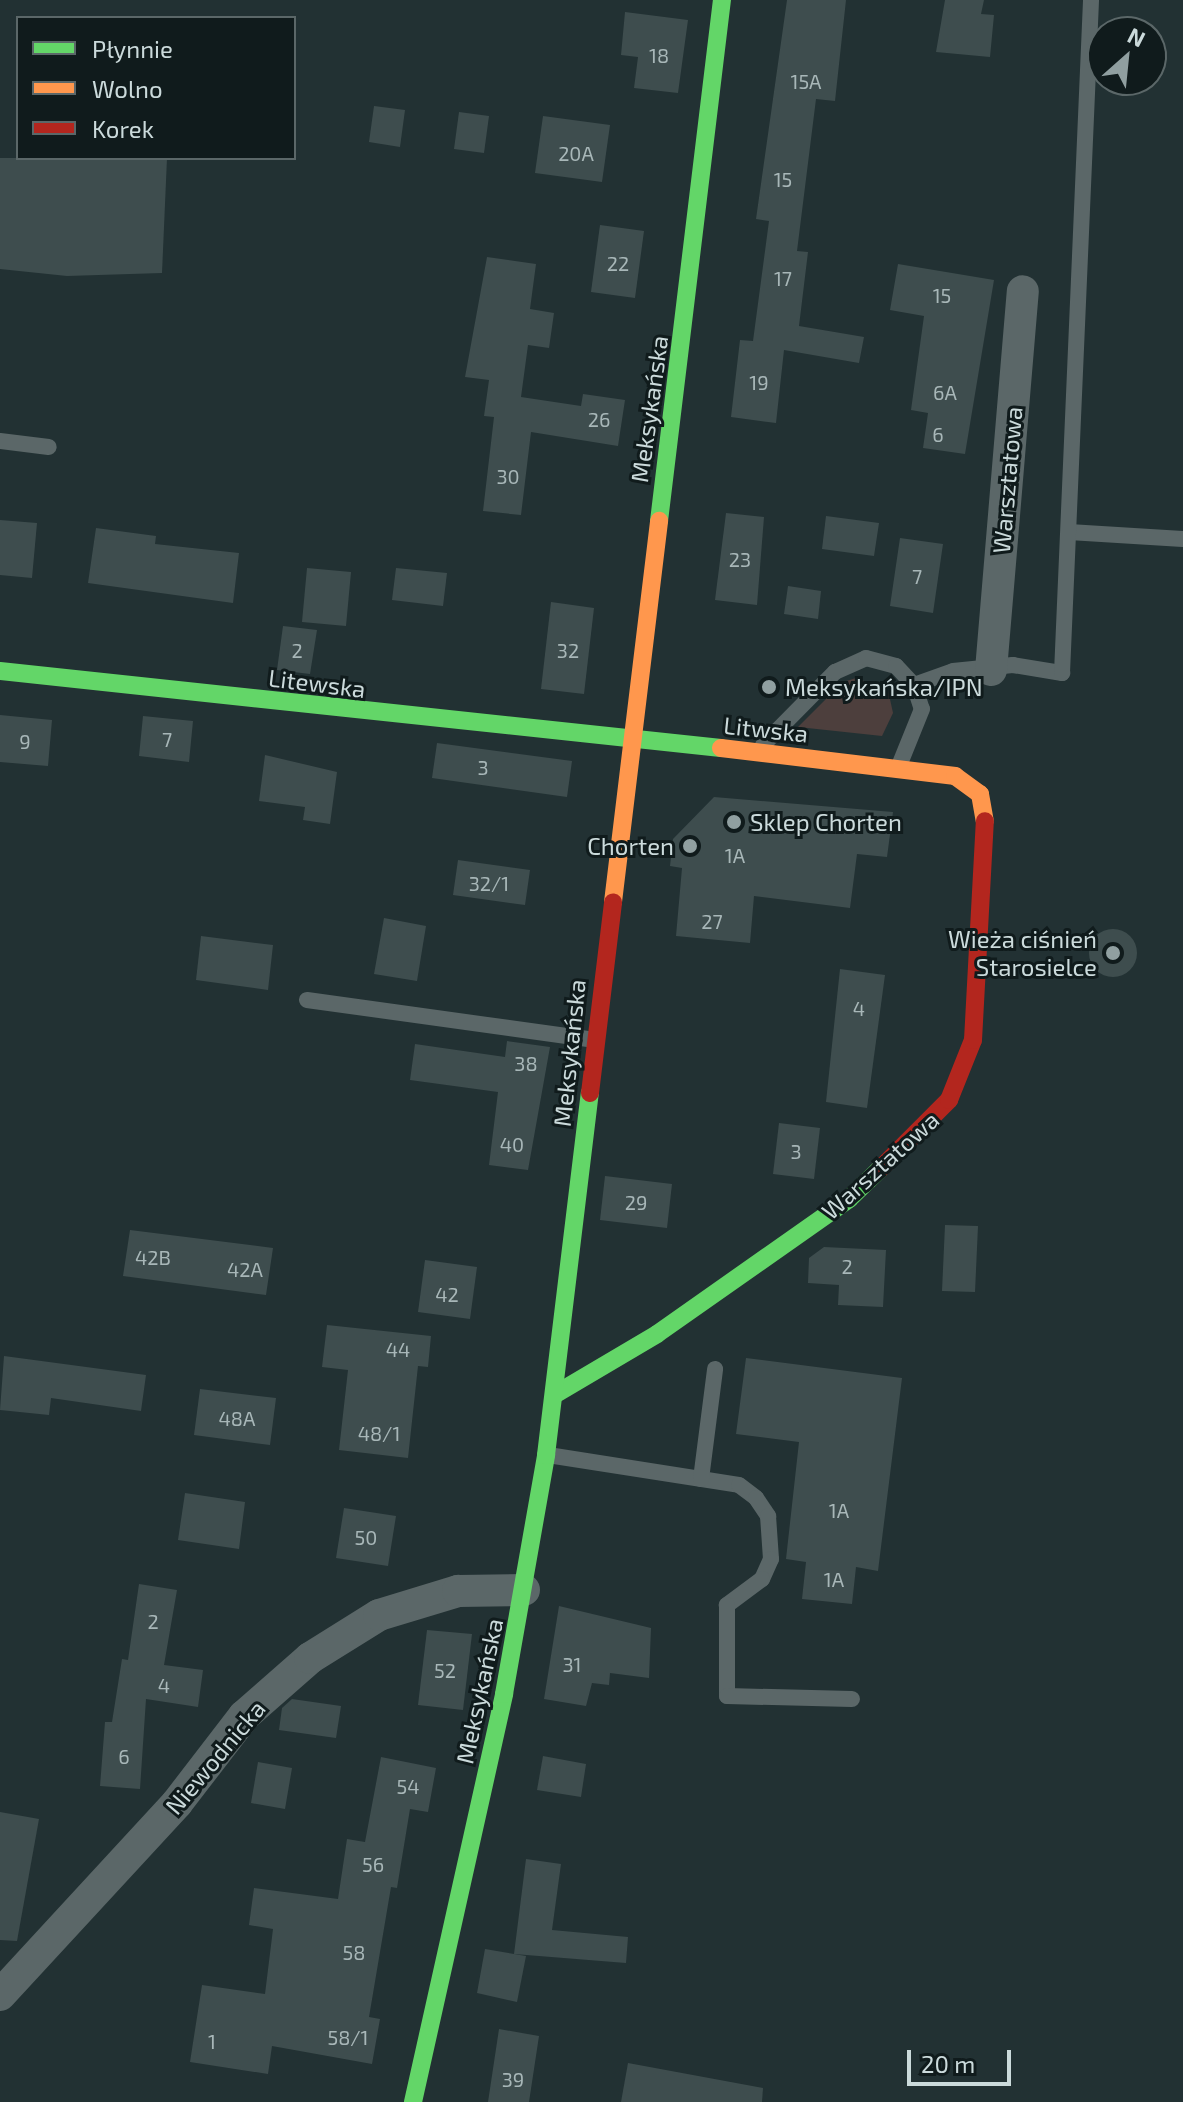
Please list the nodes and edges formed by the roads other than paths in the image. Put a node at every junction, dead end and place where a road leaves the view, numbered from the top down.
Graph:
1 (722, 0) edge
2 (1091, 0) edge
3 (1023, 291) dead end
4 (0, 441) edge
5 (49, 447) dead end
6 (1069, 532) junction
7 (1183, 539) edge
8 (991, 670) junction
9 (0, 671) edge
10 (914, 685) junction
11 (630, 740) junction
12 (758, 751) junction
13 (898, 767) junction
14 (307, 1000) dead end
15 (595, 1040) junction
16 (715, 1369) dead end
17 (554, 1395) junction
18 (546, 1455) junction
19 (701, 1479) junction
20 (524, 1590) junction
21 (852, 1699) dead end
22 (0, 1995) edge
23 (413, 2102) edge

1 - 11 street, Meksykańska
2 - 6 lane
3 - 8 street, Warsztatowa
4 - 5 lane
6 - 7 lane
6 - 8 lane
8 - 10 lane
9 - 11 street, Litewska
10 - 12 lane
10 - 13 lane
11 - 12 street, Litwska
11 - 15 street, Meksykańska
12 - 13 street, Litwska
13 - 17 street, Warsztatowa
14 - 15 lane
15 - 17 street, Meksykańska
16 - 19 lane
17 - 18 street, Meksykańska
18 - 19 lane
18 - 20 street, Meksykańska
19 - 21 lane
20 - 22 street, Niewodnicka
20 - 23 street, Meksykańska

